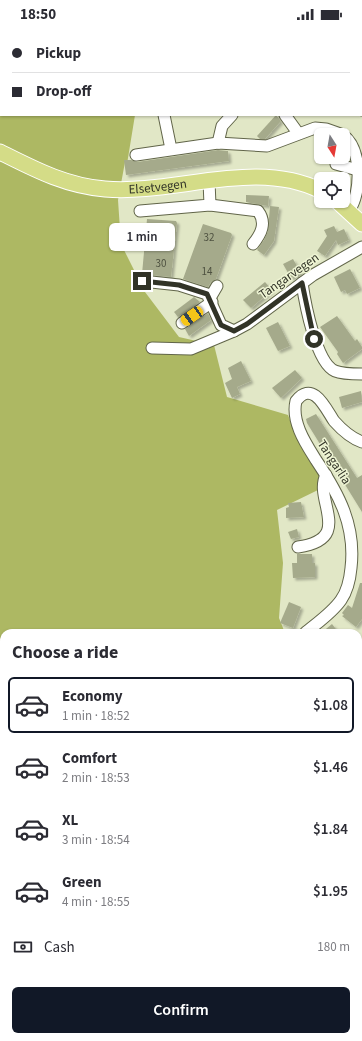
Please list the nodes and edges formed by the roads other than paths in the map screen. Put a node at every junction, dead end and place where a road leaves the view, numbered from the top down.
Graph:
1 (164, 116) edge
2 (231, 116) edge
3 (286, 116) edge
4 (314, 128) edge
5 (298, 133) junction
6 (358, 142) edge
7 (218, 143) junction
8 (171, 149) junction
9 (0, 152) edge
10 (136, 155) dead end
11 (336, 164) dead end
12 (361, 171) edge
13 (209, 181) junction
14 (314, 188) edge
15 (210, 205) junction
16 (345, 208) edge
17 (140, 211) dead end
18 (358, 219) edge
19 (253, 244) dead end
20 (362, 247) edge
21 (142, 281) dead end
22 (302, 283) junction
23 (218, 286) dead end
24 (211, 300) junction
25 (182, 323) dead end
26 (234, 331) junction
27 (152, 348) dead end
28 (362, 374) edge
29 (362, 442) edge
30 (326, 475) junction
31 (298, 547) dead end
32 (310, 629) edge

1 - 8 street
2 - 7 street
3 - 5 street
4 - 5 street
5 - 7 street
6 - 12 street
7 - 8 street
8 - 10 street
9 - 13 main road, Elsetvegen
11 - 12 street
12 - 18 street
13 - 14 main road, Elsetvegen
13 - 15 street
15 - 17 street
15 - 19 street
16 - 18 main road
20 - 22 street, Tangarvegen
21 - 24 street
22 - 26 street, Tangarvegen
22 - 28 street
23 - 24 street
24 - 25 street
24 - 26 street
26 - 27 street, Tangarvegen
29 - 30 street, Tangarlia
30 - 31 street
30 - 32 street, Tangarlia

